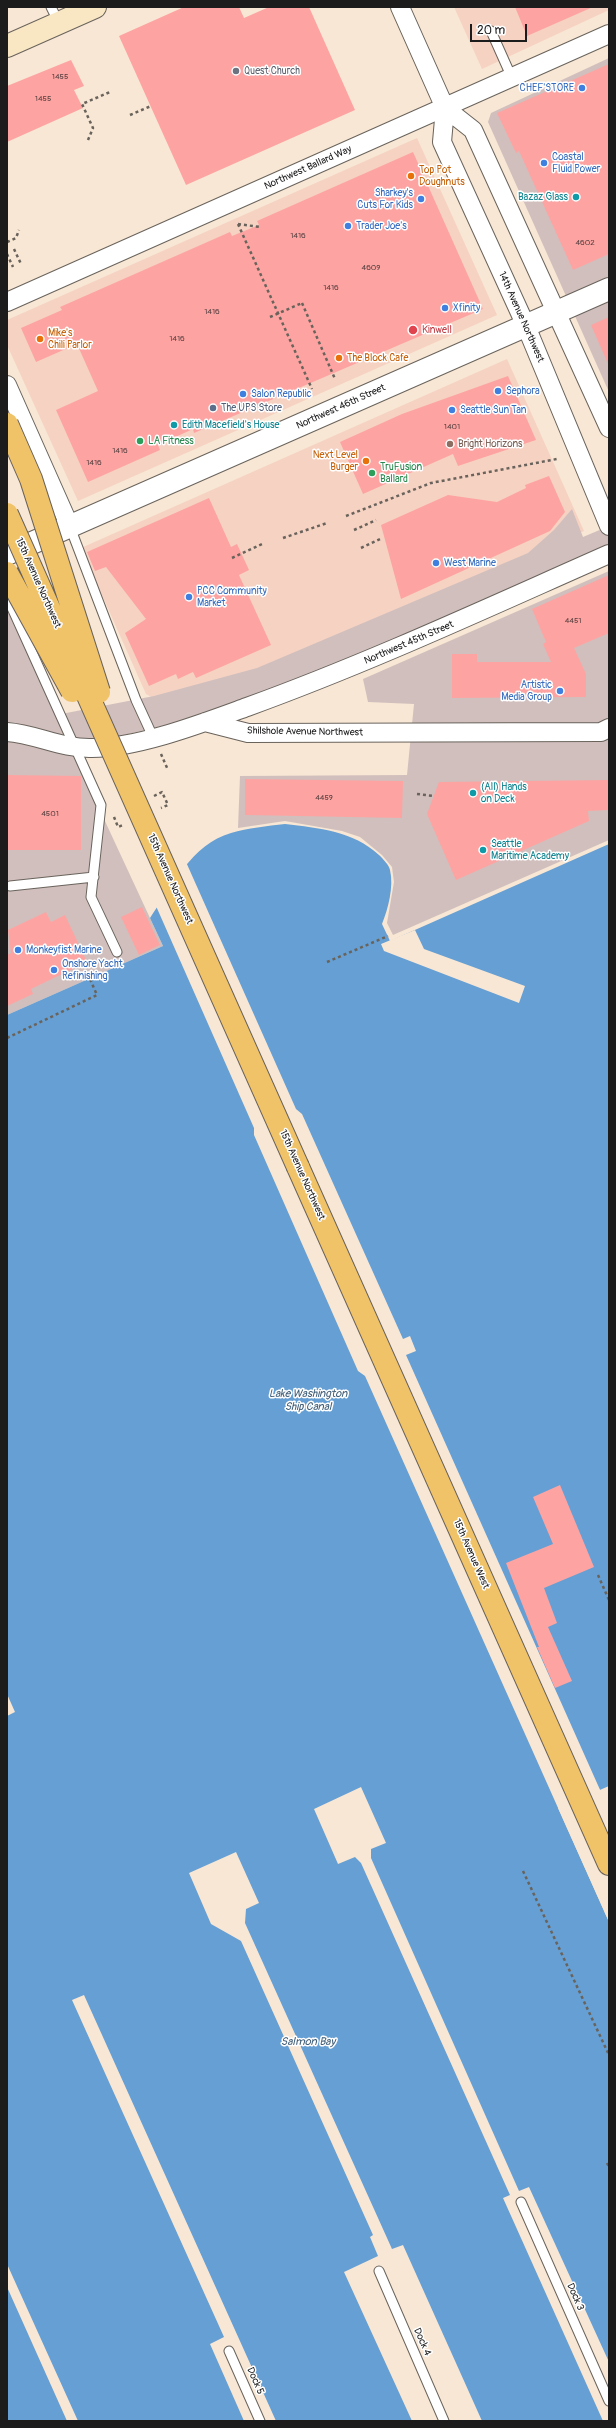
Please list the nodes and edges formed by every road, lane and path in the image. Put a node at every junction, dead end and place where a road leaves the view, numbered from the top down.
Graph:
1 (95, 7) edge
2 (400, 7) edge
3 (55, 15) edge
4 (491, 31) dead end
5 (609, 34) edge
6 (7, 46) edge
7 (512, 78) junction
8 (110, 92) dead end
9 (151, 106) dead end
10 (445, 108) junction
11 (130, 115) dead end
12 (88, 140) dead end
13 (260, 227) dead end
14 (19, 230) dead end
15 (7, 242) edge
16 (14, 249) dead end
17 (7, 254) edge
18 (21, 264) dead end
19 (13, 267) dead end
20 (609, 289) edge
21 (7, 302) edge
22 (556, 312) junction
23 (270, 317) dead end
24 (526, 326) junction
25 (335, 379) dead end
26 (7, 384) edge
27 (312, 389) dead end
28 (7, 424) edge
29 (609, 428) edge
30 (557, 459) dead end
31 (7, 514) edge
32 (346, 516) dead end
33 (376, 520) dead end
34 (327, 523) dead end
35 (609, 526) edge
36 (70, 527) junction
37 (354, 530) dead end
38 (283, 538) dead end
39 (380, 539) dead end
40 (262, 544) dead end
41 (361, 548) dead end
42 (7, 554) edge
43 (609, 554) edge
44 (232, 558) dead end
45 (7, 572) edge
46 (7, 597) edge
47 (206, 722) junction
48 (609, 728) edge
49 (7, 732) edge
50 (153, 737) junction
51 (74, 747) junction
52 (118, 764) junction
53 (162, 792) dead end
54 (416, 794) dead end
55 (434, 796) dead end
56 (160, 808) dead end
57 (112, 814) dead end
58 (123, 825) dead end
59 (94, 876) junction
60 (10, 886) dead end
61 (388, 936) dead end
62 (117, 952) dead end
63 (328, 962) dead end
64 (90, 979) dead end
65 (7, 1038) edge
66 (333, 1244) joint
67 (598, 1575) dead end
68 (609, 1600) edge
69 (609, 1864) edge
70 (523, 1871) dead end
71 (609, 2056) edge
72 (607, 2163) dead end
73 (609, 2167) edge
74 (521, 2202) dead end
75 (379, 2271) dead end
76 (229, 2350) dead end
77 (609, 2401) edge
78 (260, 2421) edge
79 (444, 2421) edge

1 - 3 main road
2 - 10 street, 14th Avenue Northwest
3 - 6 main road
4 - 7 lane
5 - 7 street, Northwest Ballard Way
7 - 10 street, Northwest Ballard Way
8 - 12 path
9 - 11 path
10 - 21 street, Northwest Ballard Way
10 - 22 street, 14th Avenue Northwest
10 - 24 street, 14th Avenue Northwest
13 - 27 path
14 - 15 path
16 - 18 path
17 - 19 path
20 - 22 street, Northwest 46th Street
22 - 24 street, Northwest 46th Street
22 - 29 street, 14th Avenue Northwest
23 - 25 path, bridge
24 - 35 street, 14th Avenue Northwest
24 - 36 street, Northwest 46th Street
26 - 36 street
28 - 52 main road, bridge
30 - 32 path
31 - 52 main road, 15th Avenue Northwest, bridge
33 - 37 path
34 - 38 path
36 - 42 street, Northwest 46th Street
36 - 50 lane
39 - 41 path
40 - 44 path
43 - 47 street, Northwest 45th Street
45 - 52 main road, bridge
46 - 51 lane
47 - 48 street, Shilshole Avenue Northwest
47 - 50 street
49 - 51 street
50 - 51 street
51 - 59 lane
52 - 66 main road, 15th Avenue Northwest, bridge
53 - 56 path
54 - 55 path
57 - 58 path
59 - 60 lane
59 - 62 lane
61 - 63 path
64 - 65 path
66 - 69 main road, 15th Avenue West
67 - 68 path
70 - 71 path
72 - 73 path
74 - 77 lane, Dock 3
75 - 79 lane, Dock 4
76 - 78 lane, Dock 5

